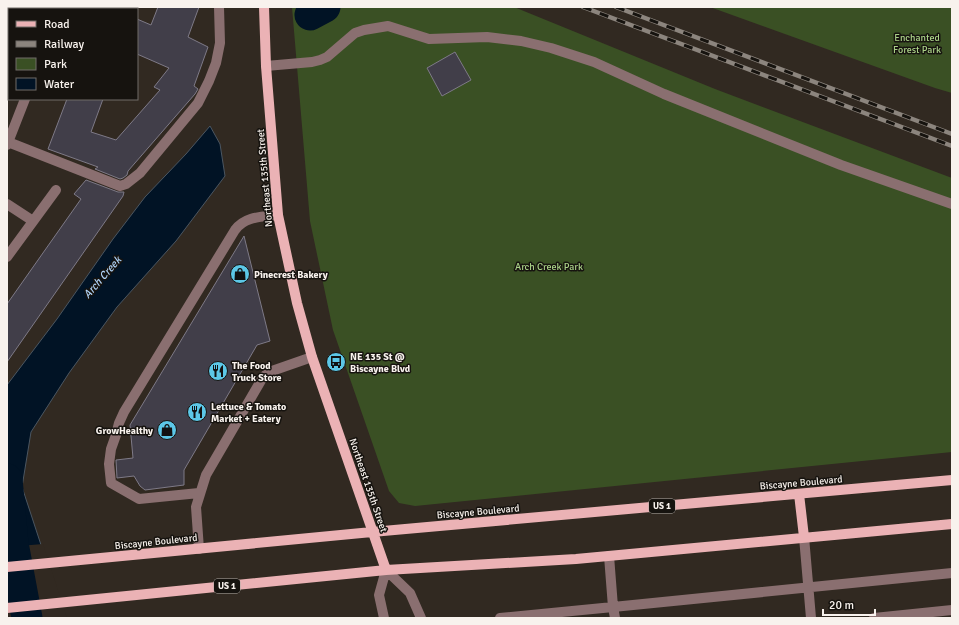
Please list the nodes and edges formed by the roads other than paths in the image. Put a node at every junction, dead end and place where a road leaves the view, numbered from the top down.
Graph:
1 (219, 7) edge
2 (265, 7) edge
3 (266, 66) junction
4 (25, 100) edge
5 (8, 143) edge
6 (56, 190) dead end
7 (7, 204) edge
8 (952, 204) edge
9 (278, 215) junction
10 (33, 222) junction
11 (7, 257) edge
12 (312, 357) junction
13 (952, 480) edge
14 (199, 493) junction
15 (799, 494) junction
16 (952, 524) edge
17 (372, 532) junction
18 (804, 538) junction
19 (199, 549) junction
20 (609, 556) junction
21 (7, 567) edge
22 (386, 570) junction
23 (952, 574) edge
24 (809, 588) junction
25 (613, 606) junction
26 (7, 608) edge
27 (952, 610) edge
28 (384, 618) edge
29 (421, 618) edge
30 (500, 618) edge
31 (615, 618) edge
32 (811, 618) edge
33 (874, 618) edge

1 - 5 street
2 - 3 main road, Northeast 135th Street
3 - 8 street
3 - 9 main road, Northeast 135th Street
4 - 5 street
6 - 10 street
7 - 10 street
9 - 12 main road, Northeast 135th Street
9 - 14 street
10 - 11 street
12 - 14 street
12 - 17 main road, Northeast 135th Street
13 - 15 main road, Biscayne Boulevard / US 1
14 - 19 street
15 - 17 main road, Biscayne Boulevard / US 1
15 - 18 main road
16 - 18 main road, US 1
17 - 19 main road, Biscayne Boulevard / US 1
17 - 22 main road, Northeast 135th Street
18 - 20 main road, US 1
18 - 24 street
19 - 21 main road, Biscayne Boulevard / US 1
20 - 22 main road, US 1
20 - 25 street
22 - 26 main road, US 1
22 - 28 street
22 - 29 street, Northeast 135th Street
23 - 24 street
24 - 25 street
24 - 32 street
25 - 30 street
25 - 31 street
27 - 33 street

